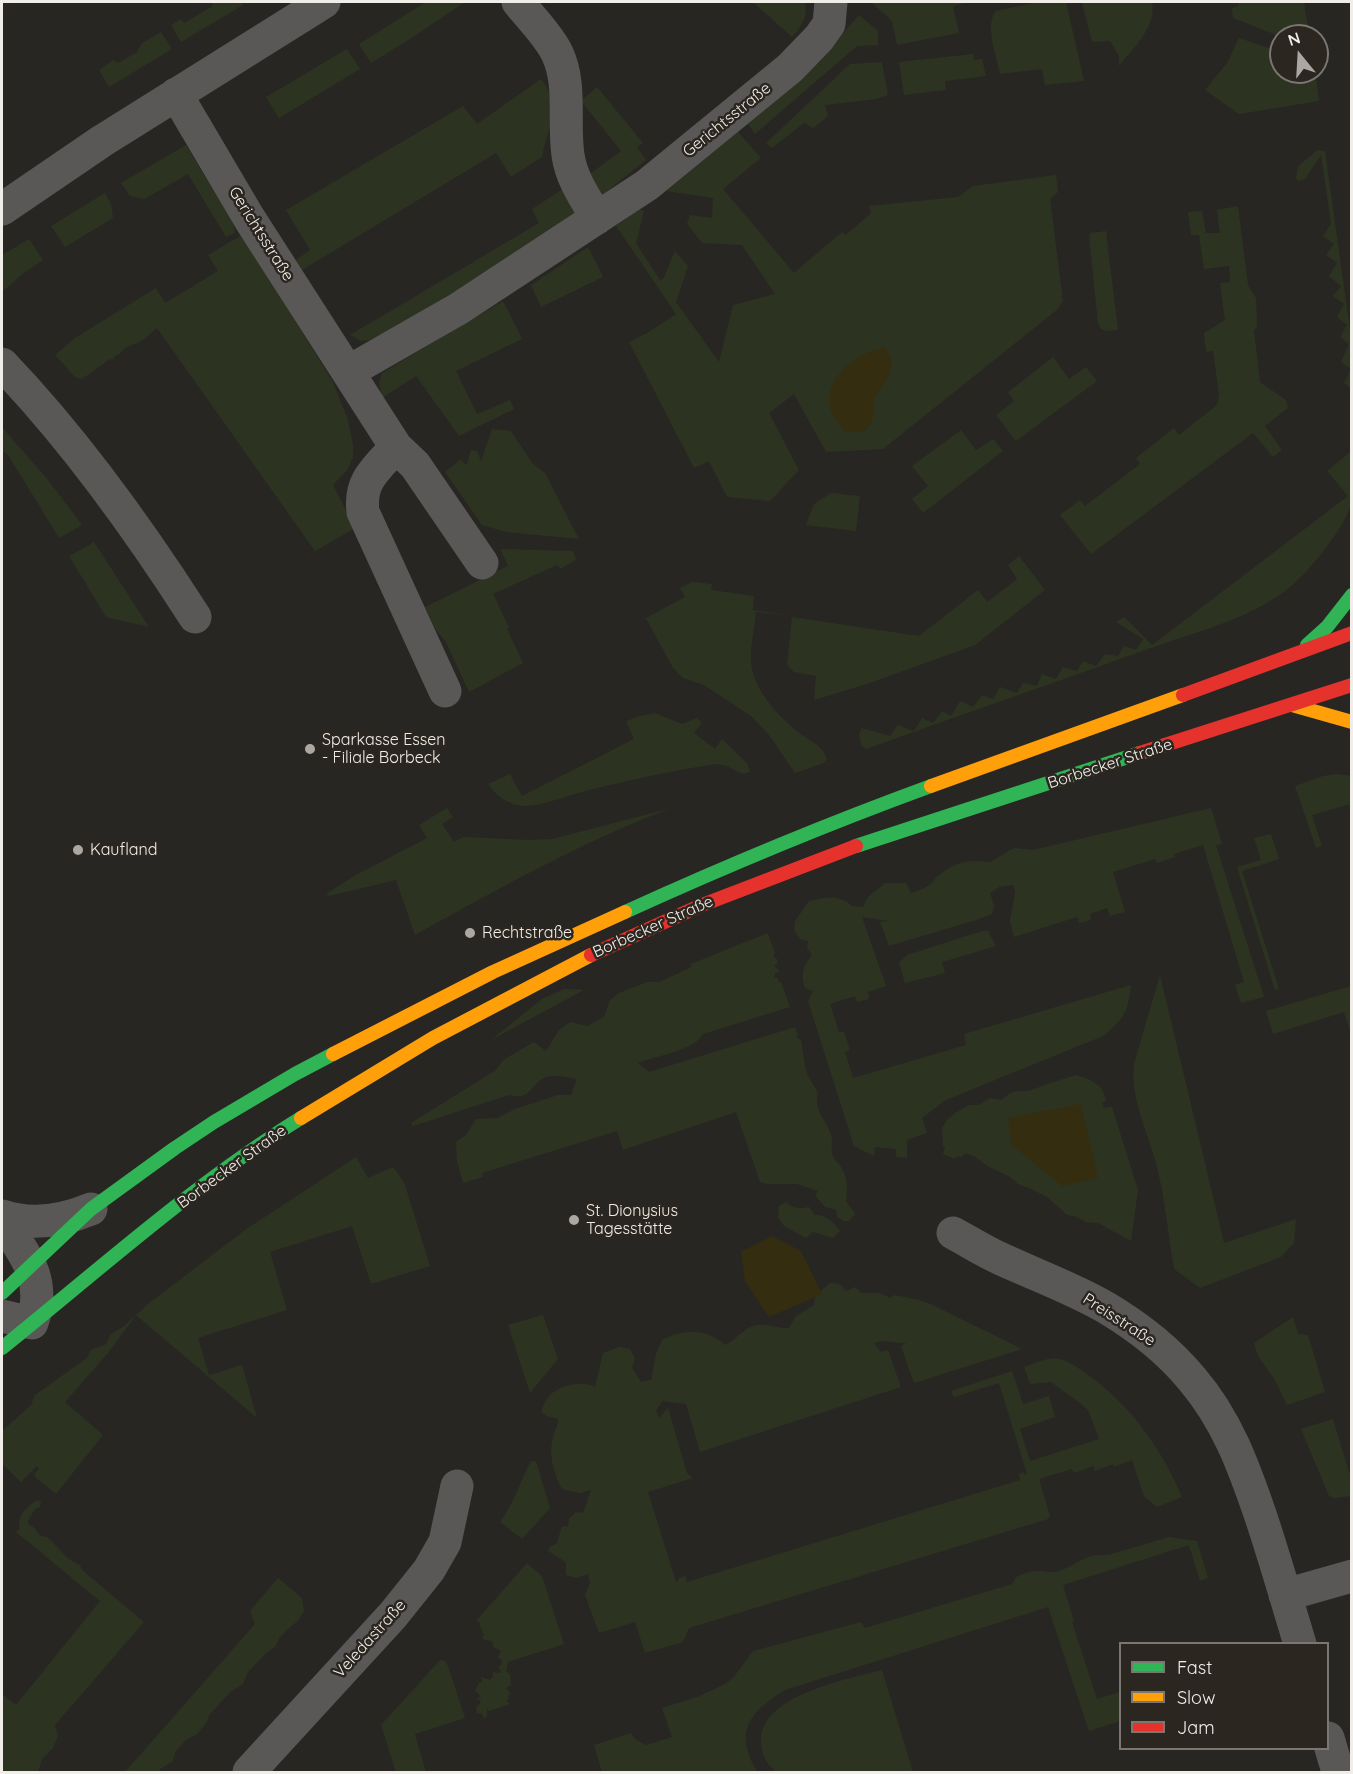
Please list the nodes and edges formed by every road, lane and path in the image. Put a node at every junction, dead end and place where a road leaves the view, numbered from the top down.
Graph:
1 (324, 2) edge
2 (518, 2) edge
3 (831, 2) edge
4 (176, 94) junction
5 (2, 209) edge
6 (597, 218) junction
7 (2, 364) edge
8 (348, 372) junction
9 (396, 447) junction
10 (482, 563) dead end
11 (1352, 595) edge
12 (195, 617) dead end
13 (1352, 633) edge
14 (1291, 655) junction
15 (1352, 685) edge
16 (445, 691) dead end
17 (1292, 705) junction
18 (1352, 722) edge
19 (92, 1209) junction
20 (2, 1218) edge
21 (953, 1233) dead end
22 (32, 1264) junction
23 (2, 1293) edge
24 (17, 1320) edge
25 (2, 1348) edge
26 (457, 1486) dead end
27 (1352, 1576) edge
28 (1285, 1595) junction
29 (1299, 1642) edge
30 (1329, 1742) edge
31 (249, 1773) edge
32 (1338, 1773) edge

1 - 4 street
2 - 6 street
3 - 6 street, Gerichtsstraße
4 - 5 street
4 - 8 street, Gerichtsstraße
6 - 8 street, Gerichtsstraße
7 - 12 street
8 - 9 street, Gerichtsstraße
9 - 10 street, Gerichtsstraße
9 - 16 street
11 - 14 street
13 - 14 street, Borbecker Straße
14 - 19 street, Borbecker Straße
15 - 17 street, Borbecker Straße
17 - 18 street
17 - 24 street, Borbecker Straße
19 - 20 street, Borbecker Straße
19 - 22 street, Borbecker Straße
20 - 22 street
21 - 28 street, Preisstraße
22 - 23 street, Borbecker Straße
22 - 24 street
24 - 25 street, Borbecker Straße
26 - 31 street, Veledastraße
27 - 28 street
28 - 29 street, Preisstraße
30 - 32 street

